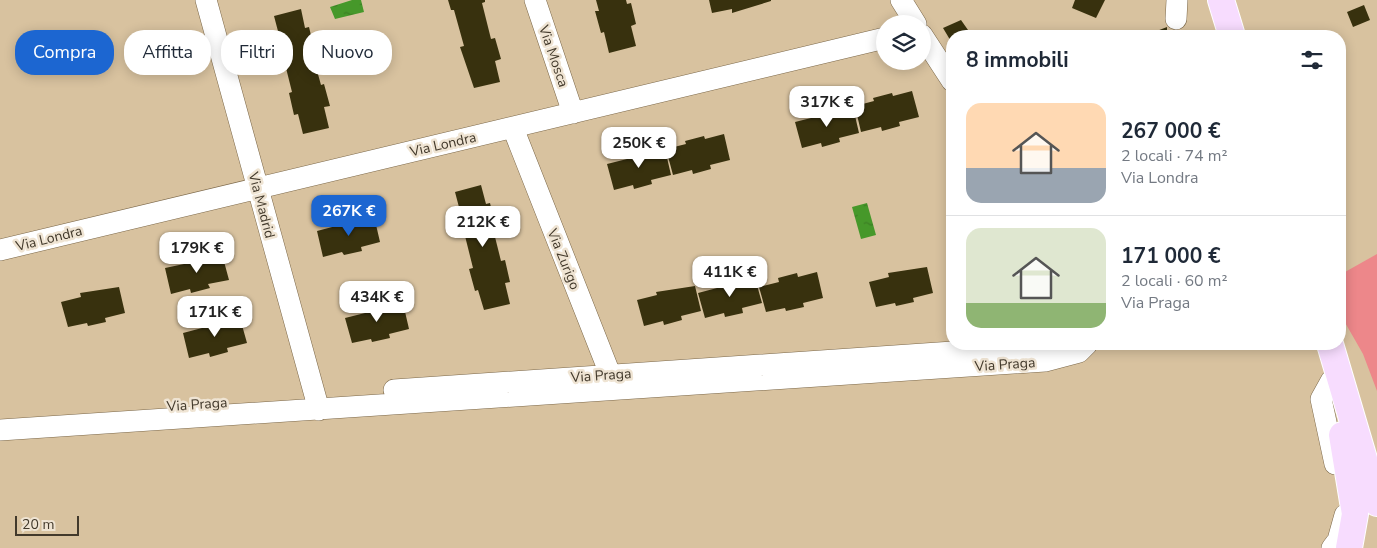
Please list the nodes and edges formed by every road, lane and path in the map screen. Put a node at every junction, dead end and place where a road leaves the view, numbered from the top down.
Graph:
1 (206, 0) edge
2 (535, 0) edge
3 (901, 0) edge
4 (1221, 0) edge
5 (910, 15) edge
6 (1230, 30) edge
7 (876, 40) edge
8 (931, 49) edge
9 (946, 72) edge
10 (574, 113) junction
11 (512, 128) junction
12 (257, 187) junction
13 (0, 250) edge
14 (992, 350) edge
15 (1332, 350) edge
16 (1340, 374) junction
17 (611, 382) junction
18 (1348, 402) junction
19 (317, 403) junction
20 (0, 416) edge
21 (0, 430) edge
22 (1377, 440) edge
23 (1377, 503) edge
24 (1332, 548) edge
25 (1349, 548) edge

1 - 12 street, Via Madrid
2 - 10 street, Via Mosca
3 - 5 street
4 - 6 main road
7 - 10 street, Via Londra
8 - 9 street
10 - 11 street, Via Londra
11 - 12 street, Via Londra
11 - 17 street, Via Zurigo
12 - 13 street, Via Londra
12 - 19 street, Via Madrid
14 - 17 street, Via Praga
15 - 16 main road
16 - 18 main road
16 - 24 street
17 - 19 street, Via Praga
18 - 22 main road
18 - 23 main road
18 - 25 main road
19 - 20 street, Via Praga
19 - 21 street, Via Praga

